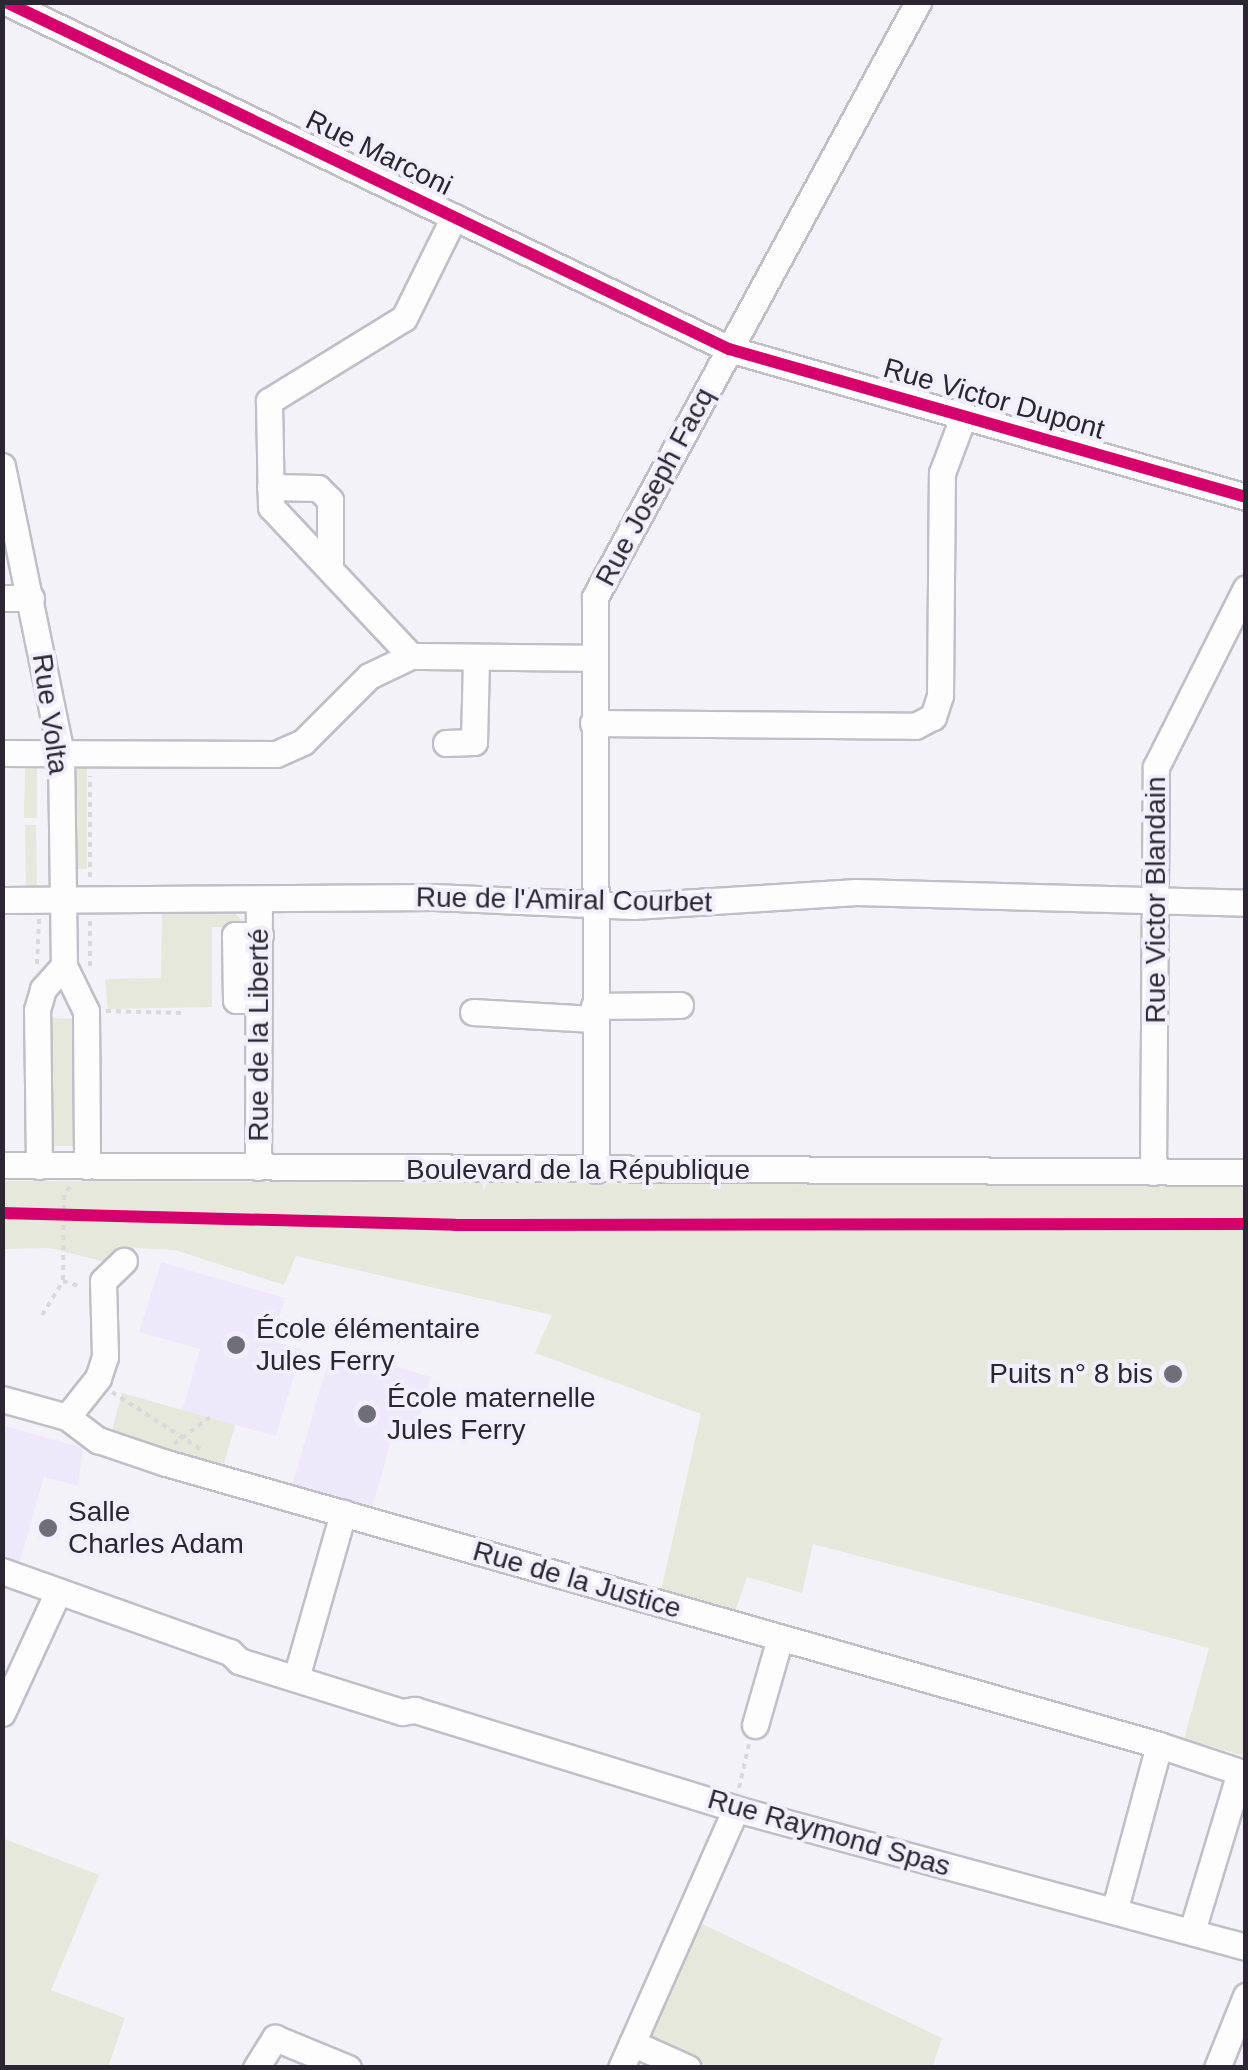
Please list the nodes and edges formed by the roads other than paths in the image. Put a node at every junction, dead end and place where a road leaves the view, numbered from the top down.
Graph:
1 (6, 2) edge
2 (918, 2) edge
3 (454, 217) junction
4 (730, 349) junction
5 (963, 416) junction
6 (2, 466) edge
7 (270, 487) junction
8 (1246, 497) edge
9 (330, 567) junction
10 (1246, 588) edge
11 (2, 598) edge
12 (31, 598) junction
13 (411, 656) junction
14 (476, 658) junction
15 (593, 658) junction
16 (594, 723) junction
17 (446, 743) dead end
18 (2, 754) edge
19 (60, 754) junction
20 (2, 900) edge
21 (51, 900) junction
22 (260, 902) junction
23 (1157, 903) junction
24 (1246, 903) edge
25 (596, 904) junction
26 (64, 966) junction
27 (680, 1005) dead end
28 (474, 1012) dead end
29 (594, 1013) junction
30 (2, 1165) edge
31 (39, 1166) junction
32 (87, 1166) junction
33 (258, 1168) junction
34 (596, 1170) junction
35 (1153, 1172) junction
36 (1246, 1172) edge
37 (124, 1261) dead end
38 (15, 1395) edge
39 (67, 1417) junction
40 (342, 1513) junction
41 (2, 1572) edge
42 (57, 1594) junction
43 (780, 1638) junction
44 (297, 1673) junction
45 (2, 1713) edge
46 (755, 1725) road end
47 (1160, 1745) junction
48 (736, 1809) junction
49 (1116, 1908) junction
50 (1192, 1930) junction
51 (1246, 1947) edge
52 (1246, 1996) edge
53 (632, 2043) junction
54 (256, 2068) edge
55 (348, 2068) edge
56 (620, 2068) edge
57 (688, 2068) edge
58 (1217, 2068) edge

1 - 3 street, Rue Marconi
2 - 4 street, Rue Joseph Facq
3 - 4 street, Rue Marconi
3 - 7 street
4 - 5 street, Rue Victor Dupont
4 - 15 street, Rue Joseph Facq
5 - 8 street, Rue Victor Dupont
5 - 16 street
6 - 12 street, Rue Volta
7 - 9 street
7 - 9 street
9 - 13 street
10 - 23 street, Rue Victor Blandain
11 - 12 street
12 - 19 street, Rue Volta
13 - 14 street
13 - 19 street
14 - 15 street
14 - 17 street
15 - 16 street, Rue Joseph Facq
16 - 25 street, Rue Joseph Facq
18 - 19 street
19 - 21 street, Rue Volta
20 - 21 street, Rue de l'Amiral Courbet
21 - 22 street, Rue de l'Amiral Courbet
21 - 26 street, Rue Volta
22 - 25 street, Rue de l'Amiral Courbet
22 - 33 street, Rue de la Liberté
23 - 24 street, Rue de l'Amiral Courbet
23 - 25 street, Rue de l'Amiral Courbet
23 - 35 street, Rue Victor Blandain
25 - 29 street, Rue Joseph Facq
26 - 31 street
26 - 32 street, Rue Volta
27 - 29 street
28 - 29 street
29 - 34 street, Rue Joseph Facq
30 - 31 street, Boulevard de la République
31 - 32 street, Boulevard de la République
32 - 33 street, Boulevard de la République
33 - 34 street, Boulevard de la République
34 - 35 street, Boulevard de la République
35 - 36 street, Boulevard de la République
37 - 39 street
38 - 39 street, Rue de la Justice
39 - 40 street, Rue de la Justice
40 - 43 street, Rue de la Justice
40 - 44 street
41 - 42 street, Rue Raymond Spas
42 - 44 street, Rue Raymond Spas
42 - 45 street
43 - 46 street
43 - 47 street, Rue de la Justice
44 - 48 street, Rue Raymond Spas
47 - 49 street
47 - 50 street, Rue de la Justice
48 - 49 street, Rue Raymond Spas
48 - 53 street
49 - 50 street, Rue Raymond Spas
50 - 51 street, Rue Raymond Spas
52 - 58 street
53 - 56 street
53 - 57 street
54 - 55 street

